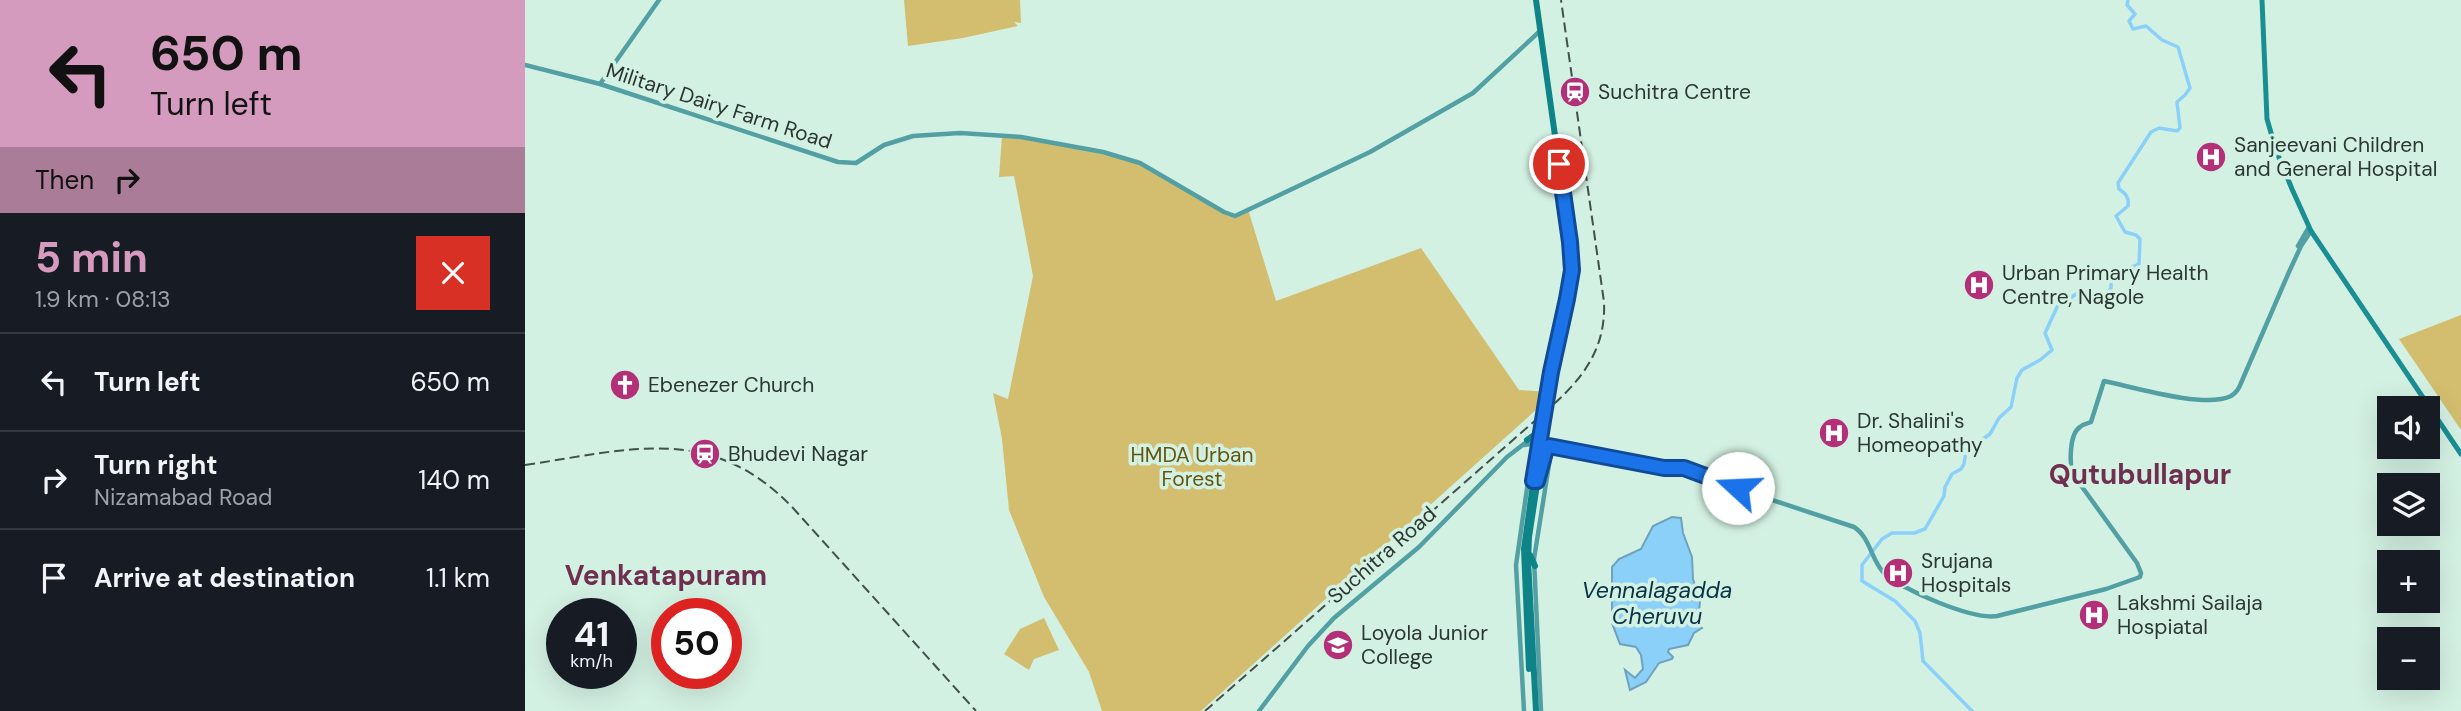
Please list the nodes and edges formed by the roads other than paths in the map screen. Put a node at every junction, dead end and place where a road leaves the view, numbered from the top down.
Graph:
1 (659, 0) edge
2 (1538, 0) edge
3 (2261, 0) edge
4 (1540, 31) junction
5 (525, 65) edge
6 (600, 84) junction
7 (1558, 142) junction
8 (2309, 230) junction
9 (1570, 296) junction
10 (2419, 396) edge
11 (1545, 420) junction
12 (2440, 426) edge
13 (1541, 430) junction
14 (1526, 442) junction
15 (1542, 442) junction
16 (1551, 452) dead end
17 (2461, 456) edge
18 (1668, 468) junction
19 (1536, 479) junction
20 (1528, 550) junction
21 (1535, 566) junction
22 (1533, 598) junction
23 (1531, 659) junction
24 (1261, 711) edge
25 (1524, 711) edge
26 (1536, 711) edge

1 - 6 main road
2 - 4 highway
2 - 7 highway
3 - 8 main road
4 - 6 main road, Military Dairy Farm Road
4 - 7 highway
5 - 6 main road, Military Dairy Farm Road
7 - 9 highway
8 - 10 main road
8 - 17 main road
8 - 18 main road
9 - 11 highway, bridge
9 - 11 highway, bridge
11 - 13 highway
11 - 15 highway
12 - 17 main road
13 - 14 highway
13 - 15 highway
14 - 15 main road
14 - 24 main road, Suchitra Road
14 - 25 main road
15 - 18 main road
15 - 19 highway
16 - 21 main road
18 - 19 main road
19 - 20 highway
19 - 23 highway
20 - 21 highway
20 - 22 highway
21 - 22 main road
22 - 23 highway
22 - 26 main road
23 - 26 highway

